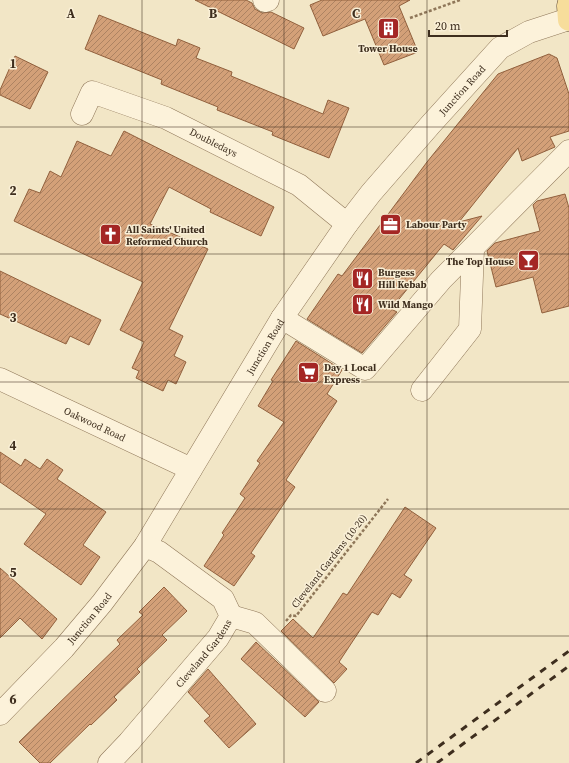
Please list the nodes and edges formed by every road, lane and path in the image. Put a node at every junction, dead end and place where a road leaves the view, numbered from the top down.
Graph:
1 (264, 0) edge
2 (268, 0) edge
3 (460, 0) edge
4 (569, 2) edge
5 (410, 18) dead end
6 (569, 20) edge
7 (82, 114) dead end
8 (569, 151) edge
9 (347, 224) junction
10 (473, 249) junction
11 (282, 318) junction
12 (0, 379) edge
13 (422, 390) dead end
14 (191, 469) junction
15 (388, 499) dead end
16 (144, 546) junction
17 (231, 616) junction
18 (255, 623) junction
19 (325, 691) dead end
20 (0, 714) edge
21 (112, 760) edge

1 - 2 street
3 - 5 path
4 - 6 main road
6 - 9 street, Junction Road
7 - 9 street, Doubledays
8 - 10 street
9 - 11 street, Junction Road
10 - 11 street
10 - 13 street
11 - 14 street, Junction Road
12 - 14 street, Oakwood Road
14 - 16 street, Junction Road
15 - 18 path, Cleveland Gardens (10-20)
16 - 17 street, Cleveland Gardens
16 - 20 street, Junction Road
17 - 18 street
17 - 21 street, Cleveland Gardens
18 - 19 street

